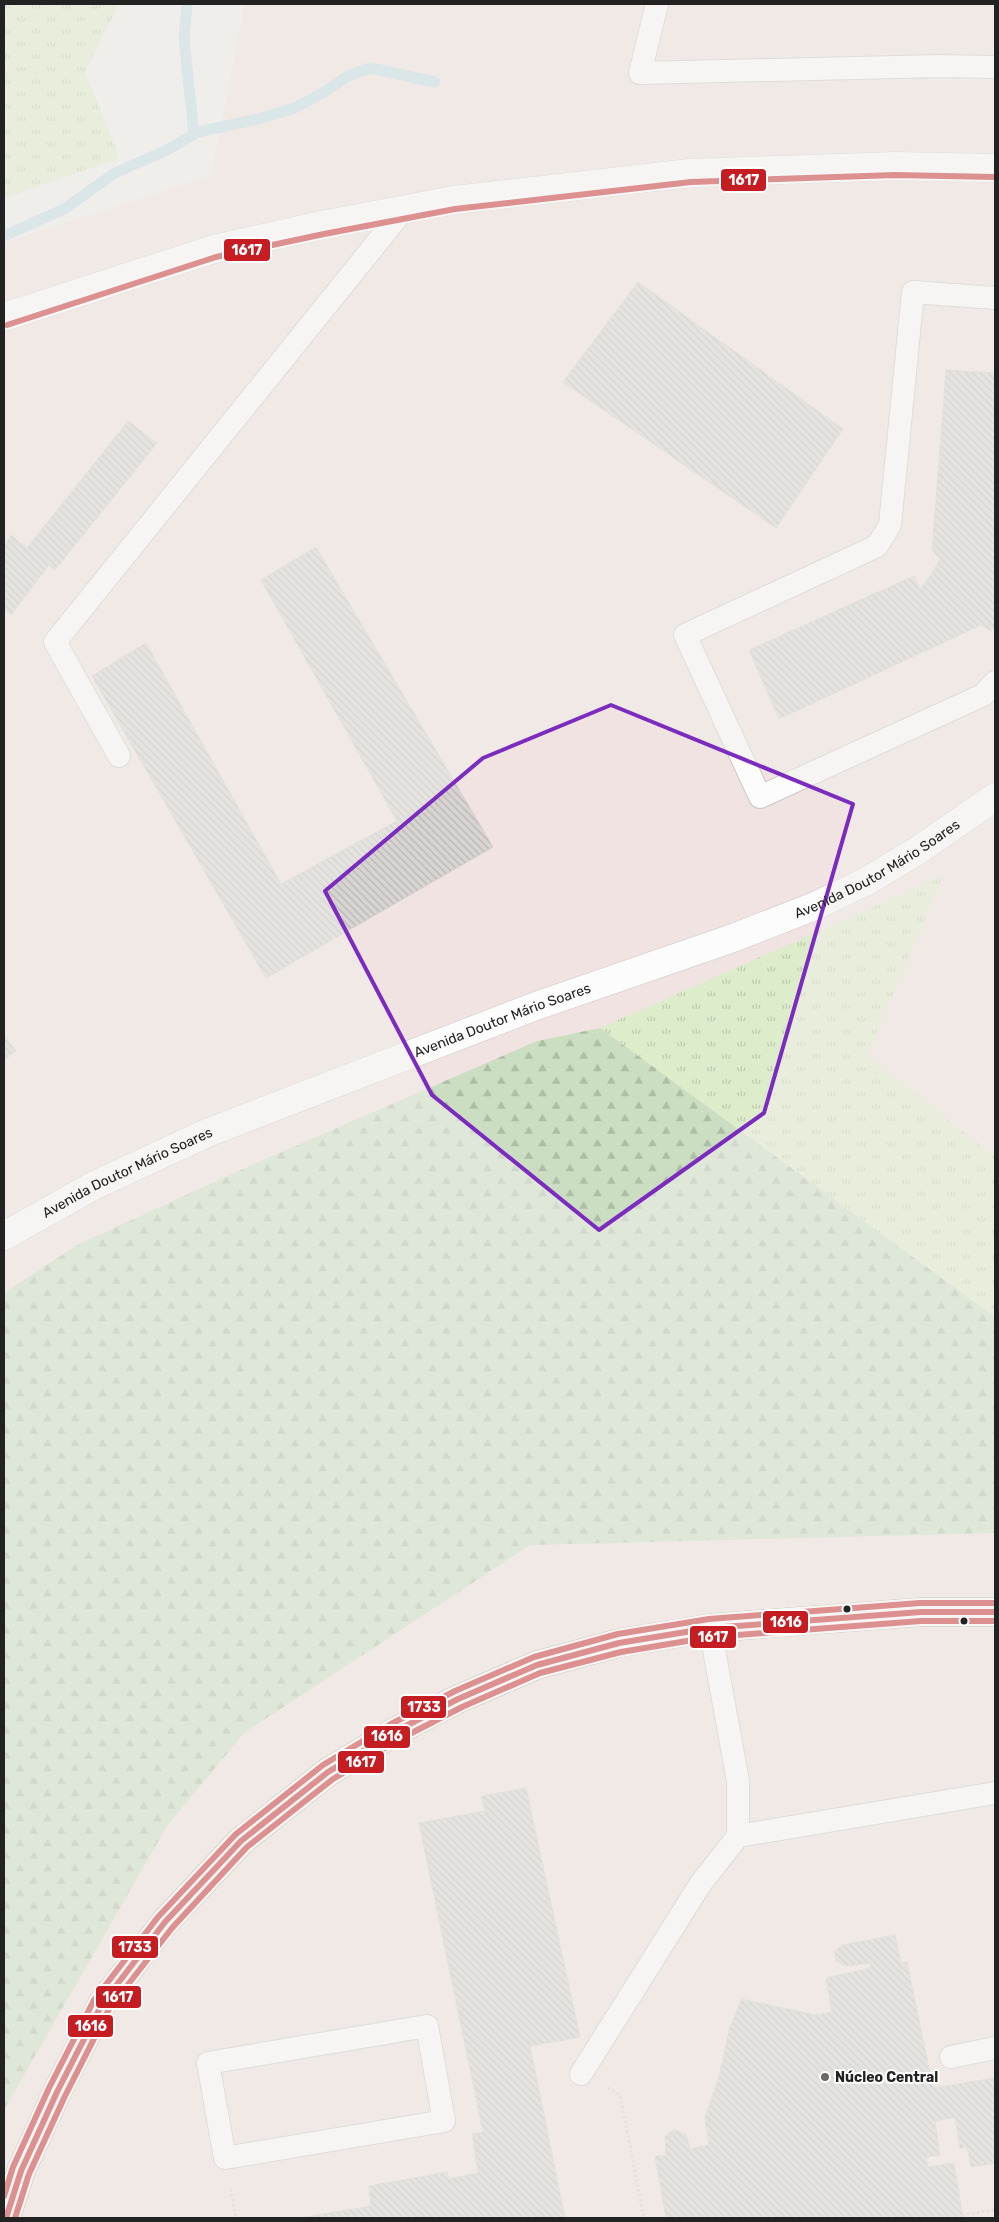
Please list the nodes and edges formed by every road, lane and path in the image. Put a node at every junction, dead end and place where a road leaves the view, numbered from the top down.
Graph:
1 (657, 4) edge
2 (995, 67) edge
3 (995, 168) edge
4 (404, 209) junction
5 (995, 298) edge
6 (4, 317) edge
7 (995, 682) edge
8 (119, 756) dead end
9 (995, 797) edge
10 (4, 1236) edge
11 (995, 1612) edge
12 (710, 1628) junction
13 (995, 1793) edge
14 (738, 1836) junction
15 (995, 2048) edge
16 (951, 2057) dead end
17 (581, 2074) joint
18 (448, 2099) joint
19 (995, 2210) edge
20 (962, 2215) dead end
21 (6, 2218) edge
22 (644, 2218) edge

1 - 2 lane
3 - 4 street
4 - 6 street
4 - 8 lane
5 - 7 lane
9 - 10 street, Avenida Doutor Mário Soares
11 - 12 main road
12 - 14 lane
12 - 21 main road
13 - 14 lane
14 - 17 lane
15 - 16 lane
17 - 22 path
18 - 18 lane
19 - 20 path

